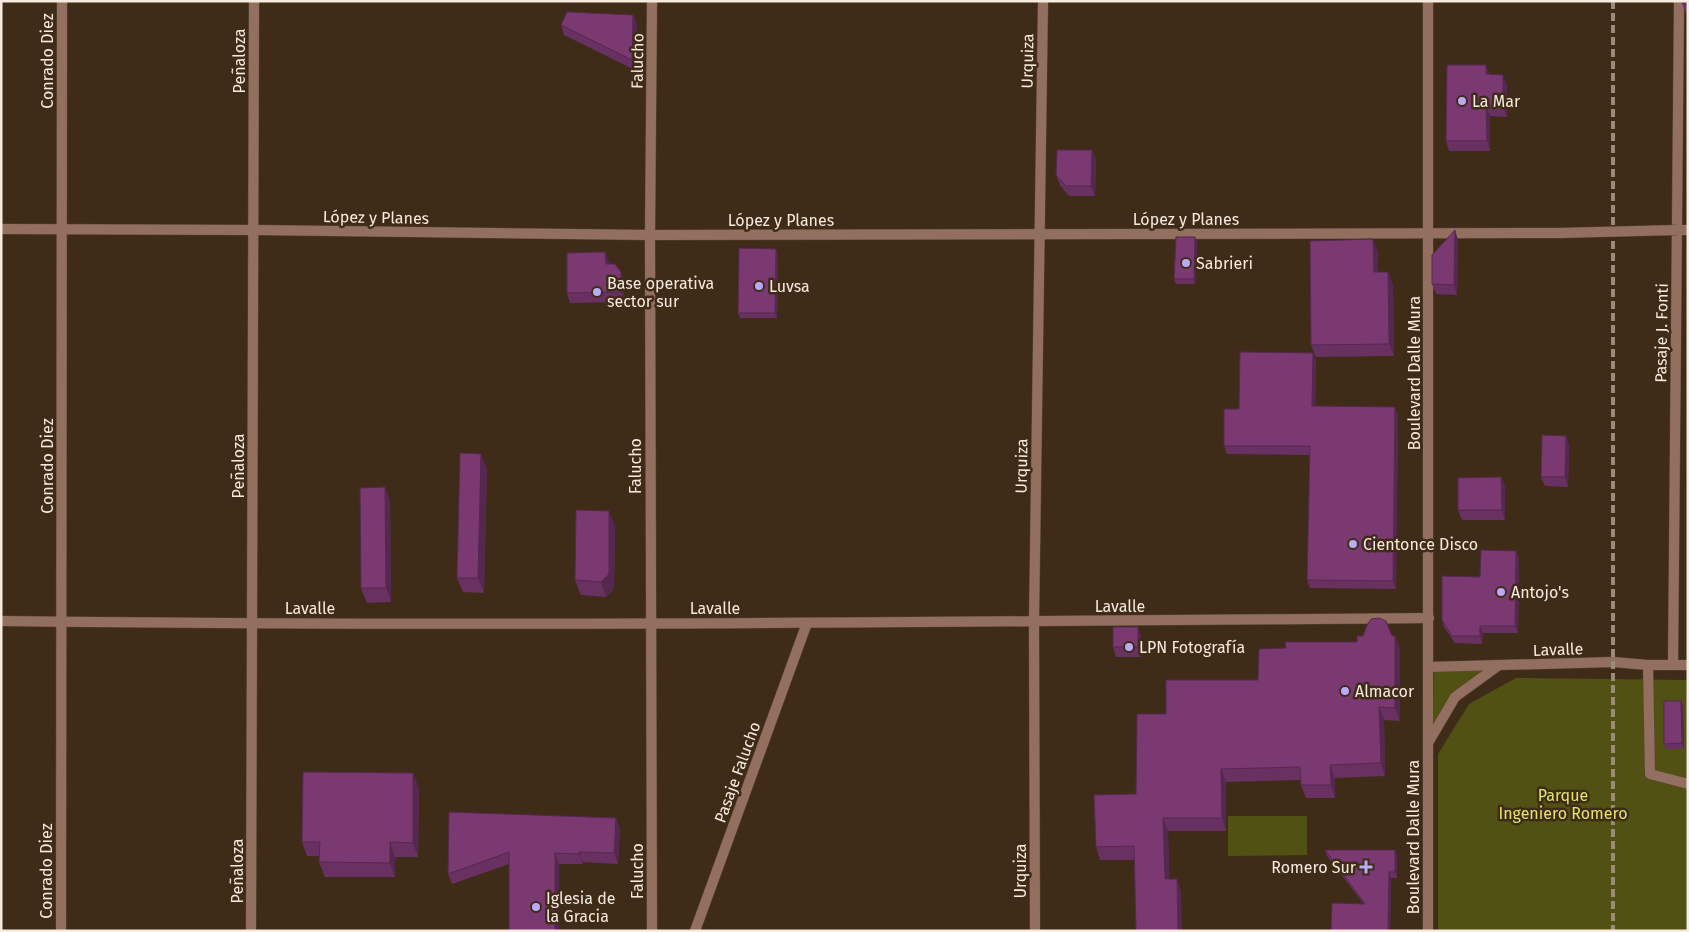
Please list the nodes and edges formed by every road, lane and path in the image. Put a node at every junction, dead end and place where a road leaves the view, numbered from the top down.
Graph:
1 (62, 1) edge
2 (254, 1) edge
3 (652, 1) edge
4 (1043, 1) edge
5 (1428, 1) edge
6 (1679, 1) edge
7 (1, 229) edge
8 (63, 230) junction
9 (254, 230) junction
10 (1677, 230) junction
11 (1688, 230) edge
12 (1039, 234) junction
13 (1429, 234) junction
14 (650, 235) junction
15 (1429, 618) junction
16 (1, 621) edge
17 (1034, 621) junction
18 (62, 622) junction
19 (651, 622) junction
20 (252, 623) junction
21 (807, 623) junction
22 (1672, 664) junction
23 (1499, 665) junction
24 (1648, 665) junction
25 (1688, 665) edge
26 (1428, 667) junction
27 (1428, 744) junction
28 (1688, 784) edge
29 (61, 931) edge
30 (251, 931) edge
31 (652, 931) edge
32 (696, 931) edge
33 (1035, 931) edge
34 (1428, 931) edge

1 - 8 street, Conrado Diez
2 - 9 street, Peñaloza
3 - 14 street, Falucho
4 - 12 street, Urquiza
5 - 13 street, Boulevard Dalle Mura
6 - 10 street, Pasaje J. Fonti
7 - 8 street, López y Planes
8 - 9 street, López y Planes
8 - 18 street, Conrado Diez
9 - 14 street, López y Planes
9 - 20 street, Peñaloza
10 - 11 street
10 - 13 street, López y Planes, bridge
10 - 22 street, Pasaje J. Fonti
12 - 13 street, López y Planes
12 - 14 street, López y Planes
12 - 17 street, Urquiza
13 - 15 street, Boulevard Dalle Mura
14 - 19 street, Falucho
15 - 17 street, Lavalle
15 - 26 street, Boulevard Dalle Mura
16 - 18 street, Lavalle
17 - 21 street, Lavalle
17 - 33 street, Urquiza
18 - 20 street, Lavalle
18 - 29 street, Conrado Diez
19 - 20 street, Lavalle
19 - 21 street, Lavalle
19 - 31 street, Falucho
20 - 30 street, Peñaloza
21 - 32 street, Pasaje Falucho
22 - 24 street, Lavalle
22 - 25 street, Lavalle
23 - 24 street, Lavalle
23 - 26 street, Lavalle
23 - 27 street, Boulevard Dalle Mura
24 - 28 street
26 - 27 street, Boulevard Dalle Mura
27 - 34 street, Boulevard Dalle Mura

